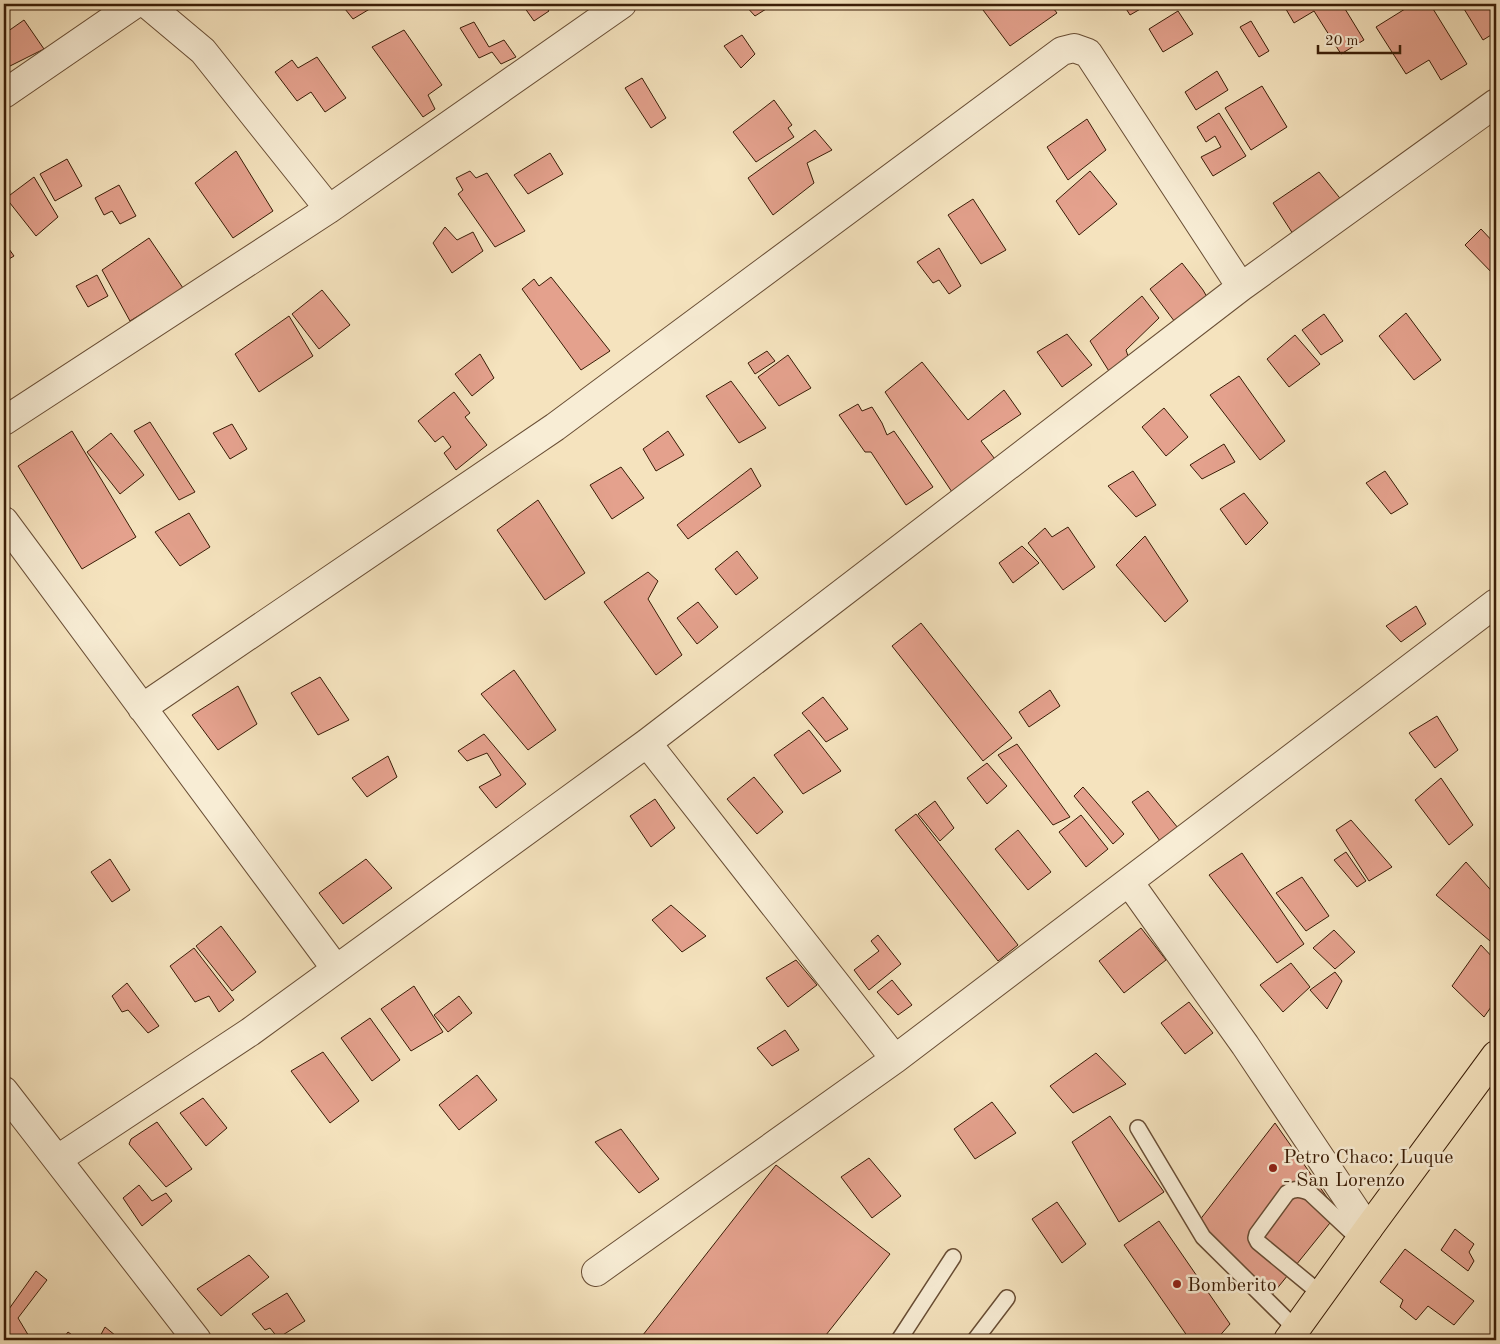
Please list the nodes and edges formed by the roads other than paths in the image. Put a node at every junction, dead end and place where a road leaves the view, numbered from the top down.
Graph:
1 (135, 4) edge
2 (147, 4) edge
3 (622, 4) edge
4 (4, 94) edge
5 (1496, 103) edge
6 (329, 209) junction
7 (1240, 287) junction
8 (4, 422) edge
9 (4, 521) edge
10 (1496, 603) edge
11 (142, 708) junction
12 (647, 743) junction
13 (1129, 882) junction
14 (336, 969) junction
15 (1496, 1055) edge
16 (895, 1060) junction
17 (4, 1091) edge
18 (12, 1118) edge
19 (1138, 1128) dead end
20 (58, 1159) junction
21 (1331, 1174) junction
22 (1310, 1193) junction
23 (1364, 1234) junction
24 (953, 1257) dead end
25 (596, 1272) dead end
26 (1321, 1294) junction
27 (1007, 1298) dead end
28 (1292, 1334) edge
29 (197, 1340) edge
30 (899, 1340) edge
31 (975, 1340) edge

1 - 4 street
2 - 6 street
3 - 6 street
5 - 7 street
6 - 8 street
7 - 11 street
7 - 12 street
9 - 11 street
10 - 13 street
11 - 14 street
12 - 14 street
12 - 16 street
13 - 16 street
13 - 21 street
14 - 20 street
15 - 23 main road
16 - 25 street
17 - 18 street
18 - 20 street
19 - 28 lane
20 - 29 street
21 - 22 lane
21 - 23 street
22 - 23 lane
22 - 26 lane
23 - 26 main road
24 - 30 lane
26 - 28 main road
27 - 31 lane

